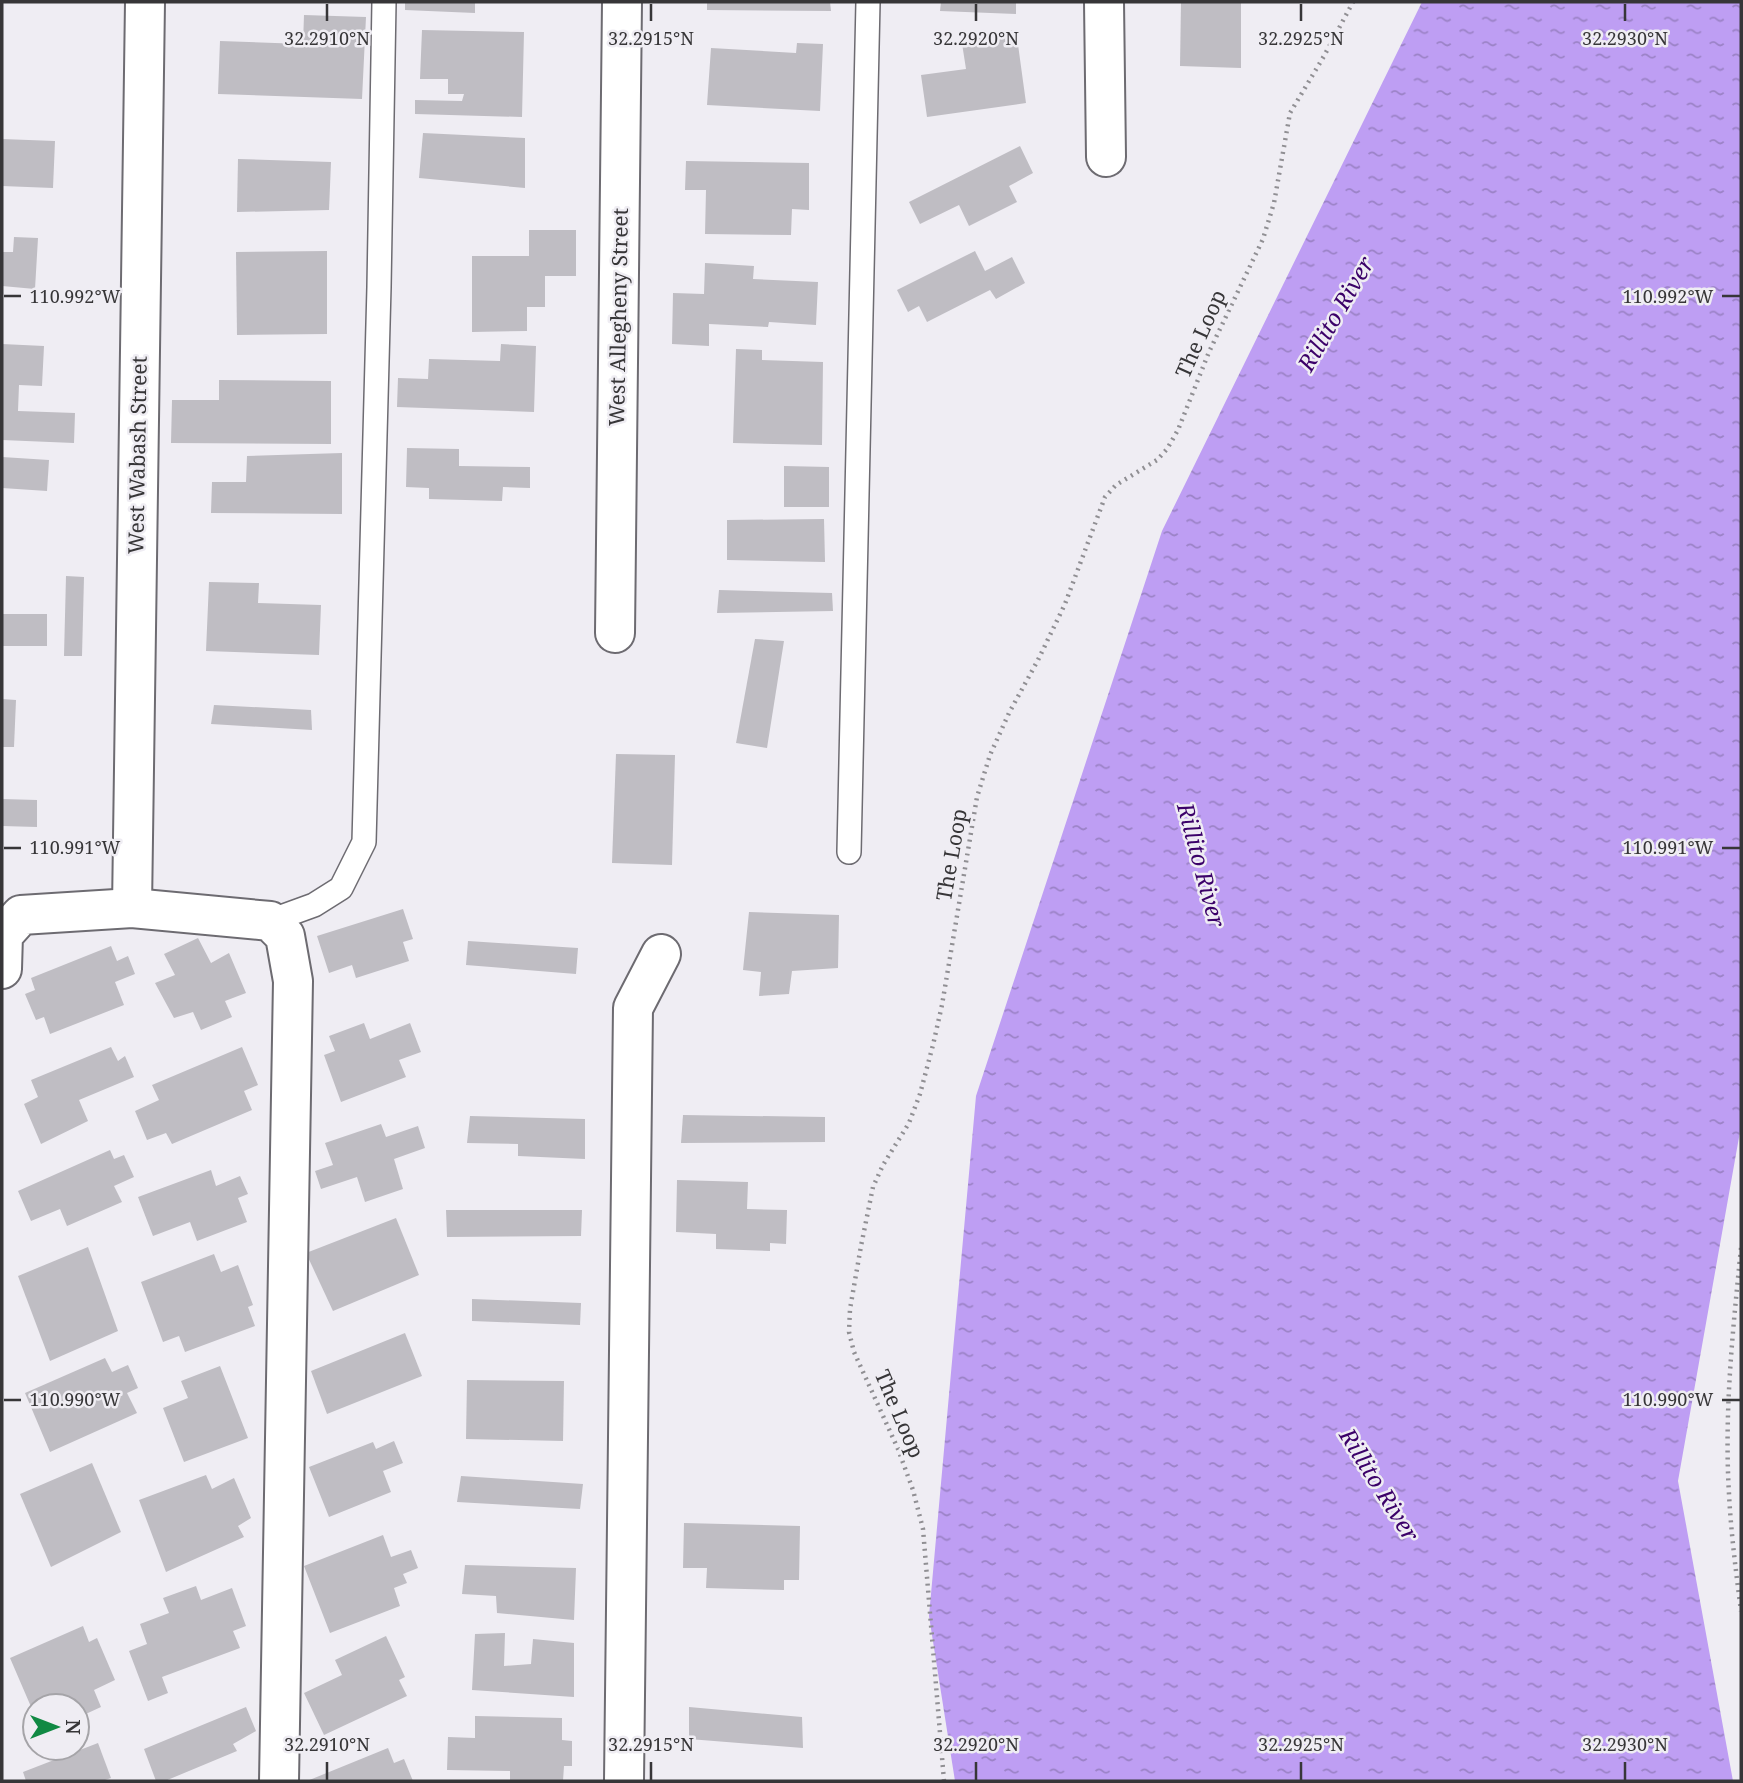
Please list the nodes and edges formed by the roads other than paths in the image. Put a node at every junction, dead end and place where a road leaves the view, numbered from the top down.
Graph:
1 (145, 2) edge
2 (384, 2) edge
3 (622, 2) edge
4 (869, 2) edge
5 (1104, 2) edge
6 (1106, 158) dead end
7 (615, 633) dead end
8 (849, 852) dead end
9 (132, 908) junction
10 (10, 917) edge
11 (270, 921) junction
12 (661, 954) dead end
13 (2, 969) edge
14 (279, 1781) edge
15 (624, 1781) edge

1 - 9 street, West Wabash Street
2 - 11 lane
3 - 7 street, West Allegheny Street
4 - 8 lane
5 - 6 street
9 - 10 street
9 - 11 street
10 - 13 street
11 - 14 street
12 - 15 street

